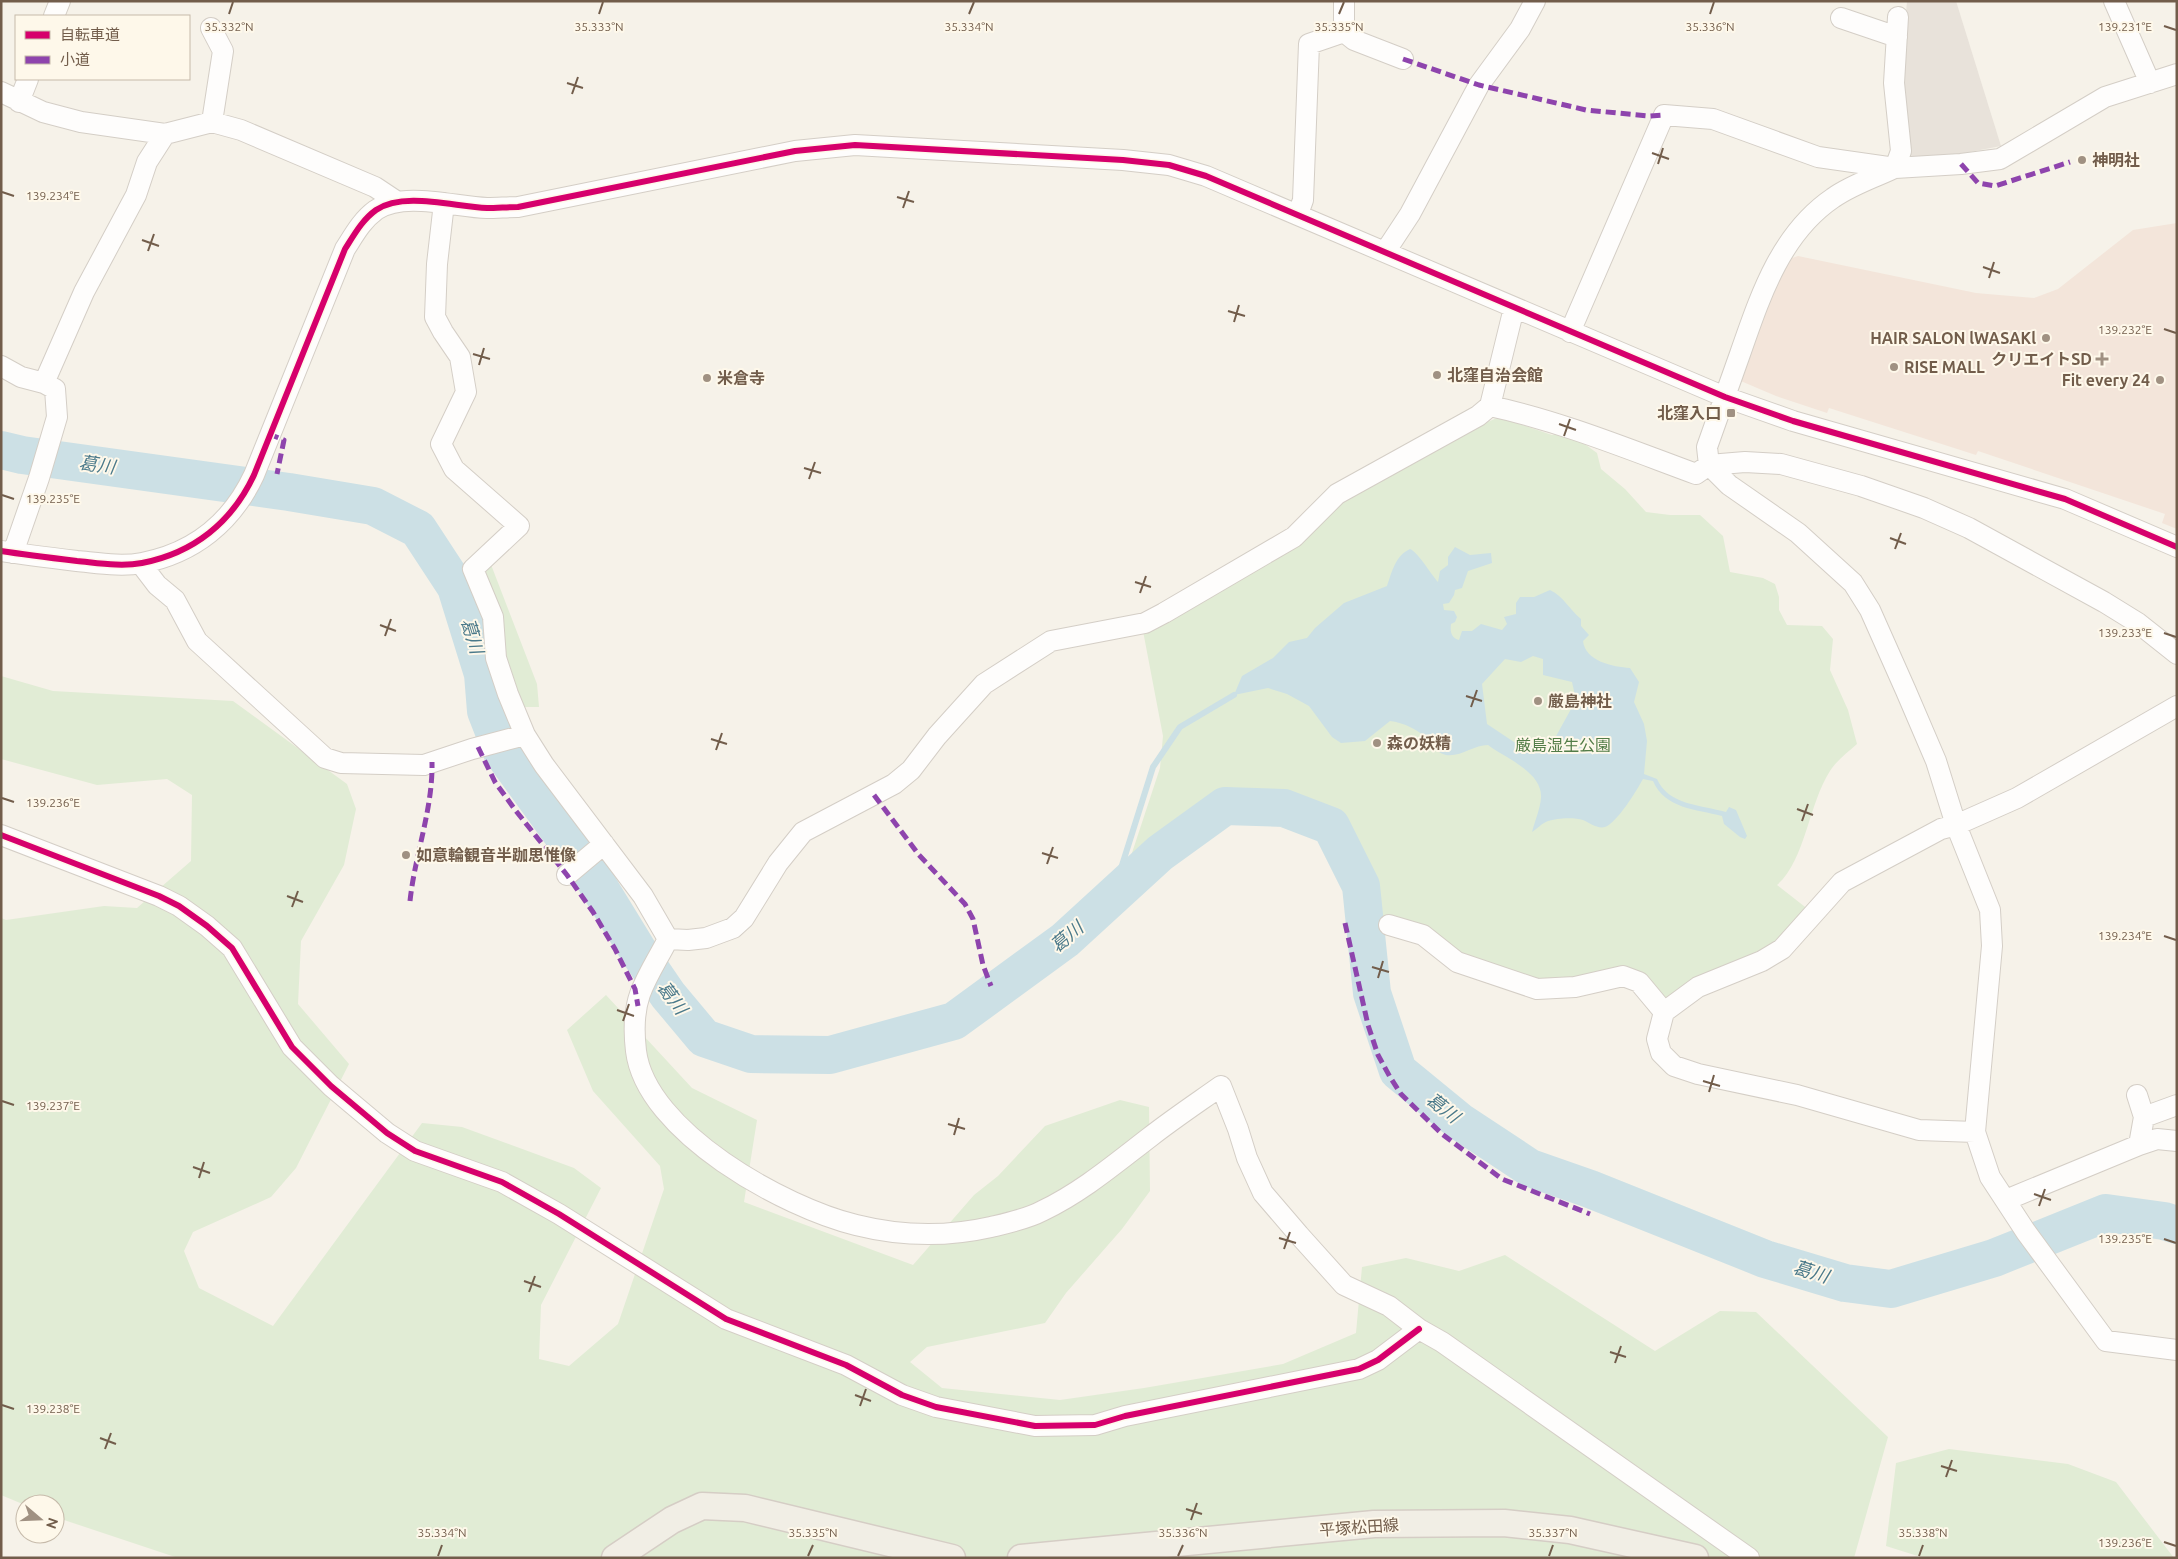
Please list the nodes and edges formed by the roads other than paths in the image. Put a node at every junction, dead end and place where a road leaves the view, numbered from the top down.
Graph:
1 (60, 1) edge
2 (1344, 1) edge
3 (1535, 1) edge
4 (2114, 1) edge
5 (54, 15) edge
6 (1841, 18) dead end
7 (211, 28) dead end
8 (1344, 32) junction
9 (1403, 58) dead end
10 (2177, 74) edge
11 (28, 80) edge
12 (2150, 83) junction
13 (1, 92) edge
14 (19, 102) junction
15 (212, 122) junction
16 (165, 134) junction
17 (1894, 168) junction
18 (396, 201) junction
19 (444, 203) junction
20 (1298, 214) junction
21 (1385, 252) junction
22 (1514, 308) junction
23 (1570, 332) junction
24 (1, 366) edge
25 (44, 383) junction
26 (1725, 397) junction
27 (1490, 406) junction
28 (1709, 465) junction
29 (2177, 547) edge
30 (7, 552) edge
31 (141, 564) junction
32 (2177, 654) edge
33 (2177, 706) edge
34 (521, 736) junction
35 (1956, 825) junction
36 (1, 835) edge
37 (604, 844) junction
38 (567, 875) dead end
39 (1389, 925) dead end
40 (665, 945) junction
41 (1664, 1012) junction
42 (2136, 1095) dead end
43 (2177, 1105) edge
44 (2144, 1117) junction
45 (1975, 1132) junction
46 (2177, 1141) edge
47 (2139, 1145) junction
48 (2006, 1200) junction
49 (1419, 1329) junction
50 (2177, 1350) edge
51 (615, 1558) edge
52 (952, 1558) edge
53 (1021, 1558) edge
54 (1695, 1558) edge
55 (1749, 1558) edge

1 - 5 street
2 - 8 street
3 - 21 street
4 - 12 street
6 - 17 street
7 - 15 street
8 - 9 street
8 - 20 street
10 - 12 street
11 - 14 street
12 - 17 street
13 - 14 street
14 - 16 street
15 - 16 street
15 - 18 street
16 - 25 street
17 - 23 street
17 - 26 street
18 - 19 street
18 - 31 street
19 - 20 street
19 - 34 street
20 - 21 street
21 - 22 street
22 - 23 street
22 - 27 street
23 - 26 street
24 - 25 street
25 - 30 street
26 - 28 street
26 - 29 street
27 - 28 street
27 - 40 street
28 - 32 street
28 - 35 street
30 - 31 street
31 - 34 street
33 - 35 street
34 - 37 street
35 - 41 street
35 - 45 street
36 - 49 street
37 - 38 street
37 - 40 street
39 - 41 street
40 - 49 street
41 - 45 street
42 - 44 street
43 - 44 street
44 - 47 street
45 - 48 street
46 - 47 street
47 - 48 street
48 - 50 street
49 - 55 street
51 - 52 main road
53 - 54 main road, 平塚松田線

